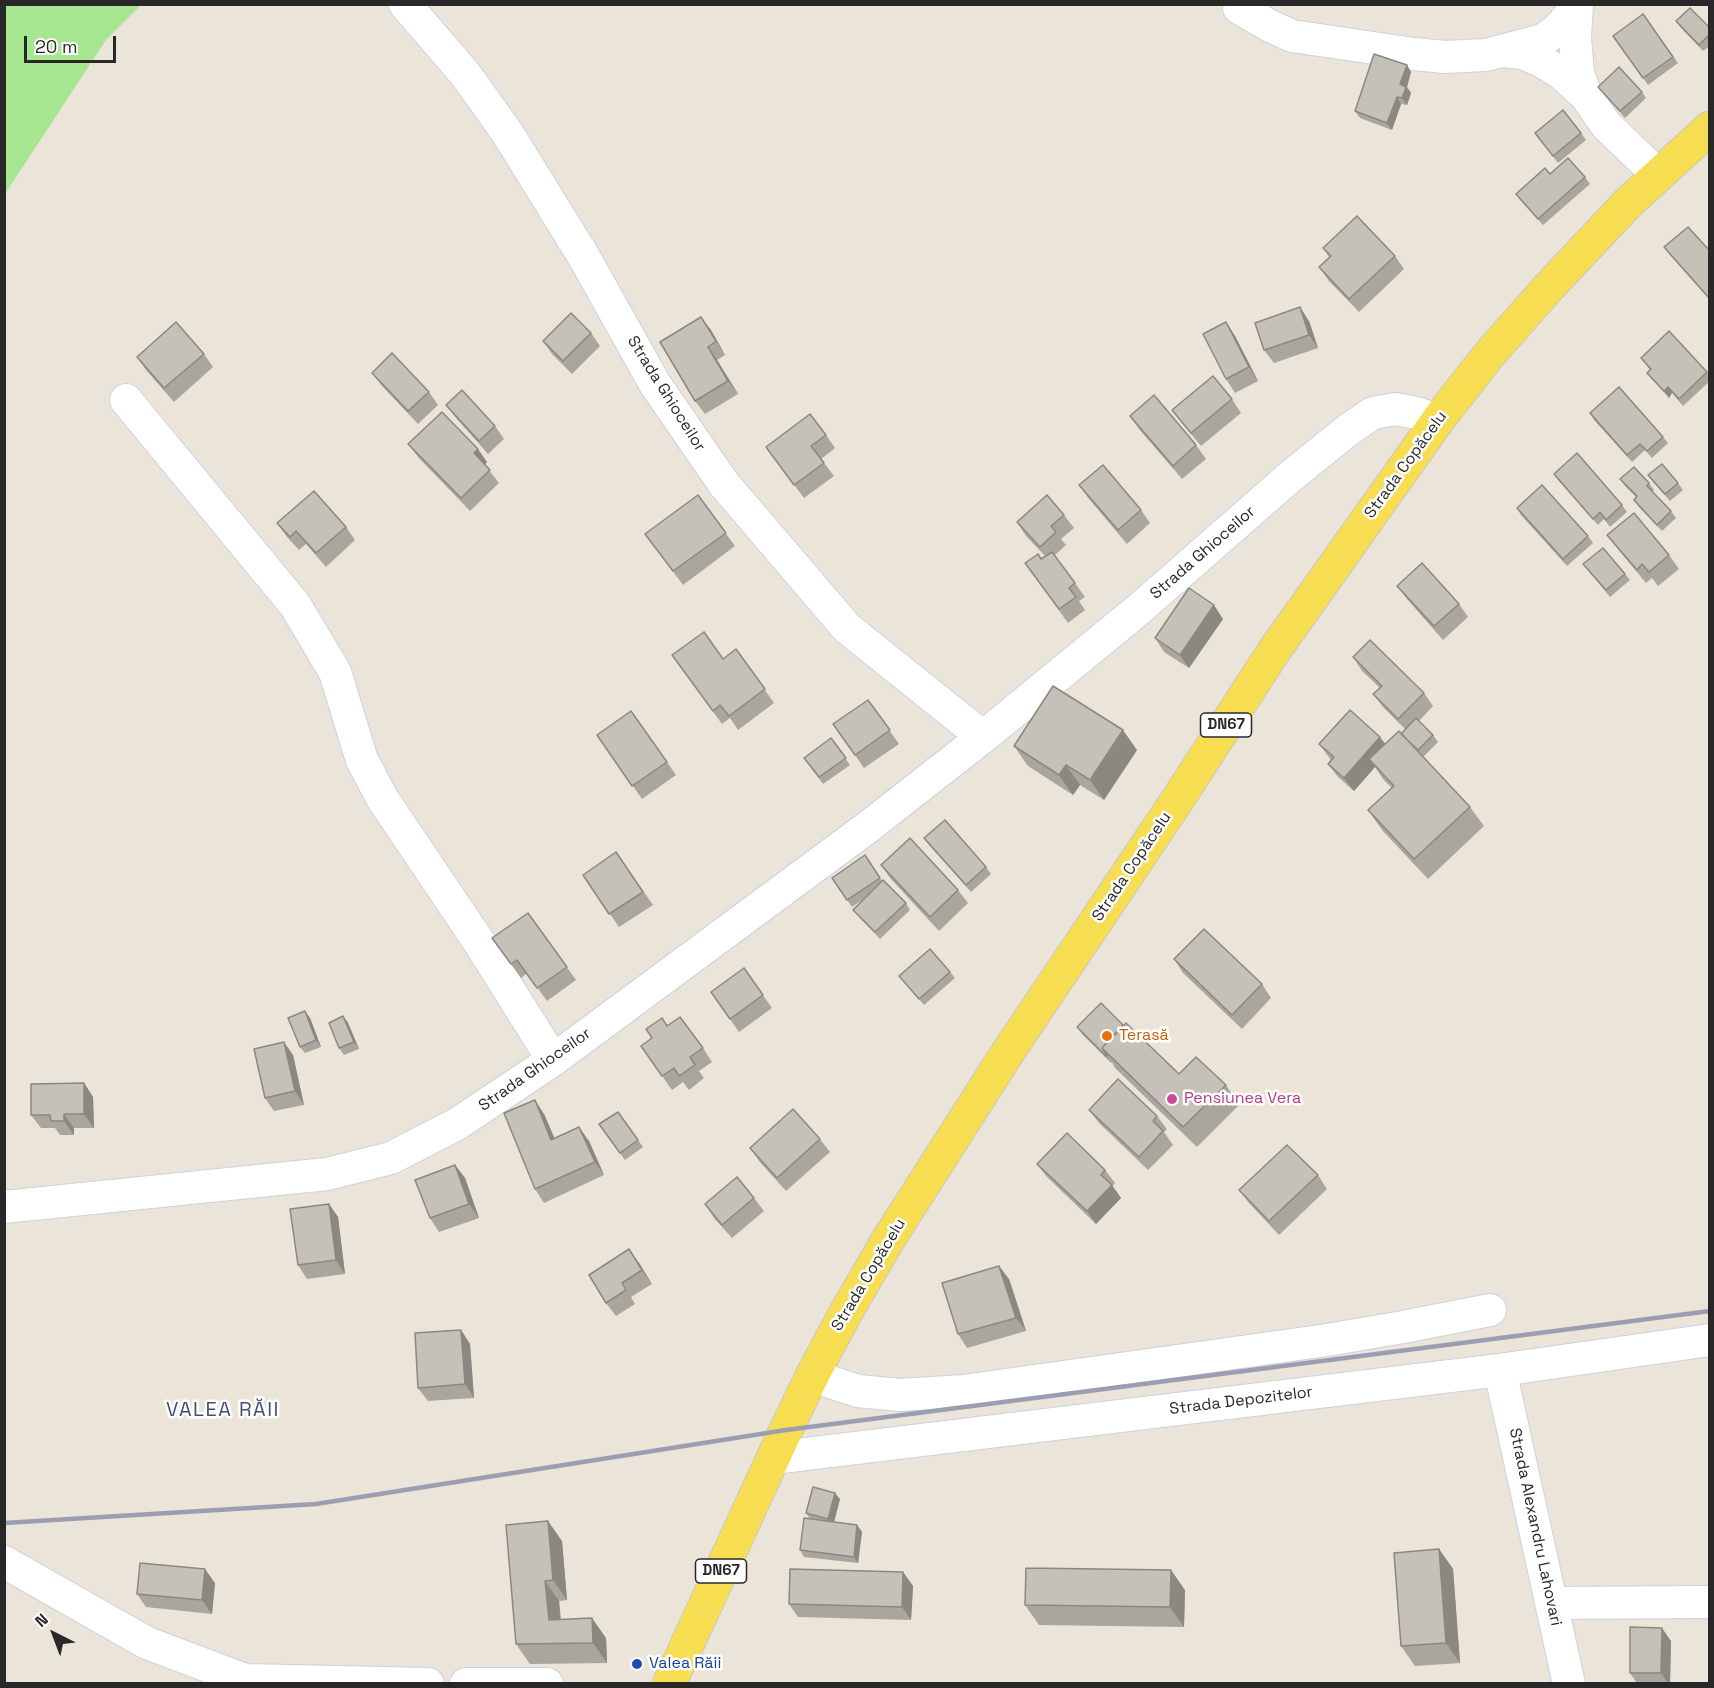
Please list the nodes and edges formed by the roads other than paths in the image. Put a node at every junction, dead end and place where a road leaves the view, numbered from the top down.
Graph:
1 (405, 4) edge
2 (1577, 6) edge
3 (1239, 8) dead end
4 (1504, 51) junction
5 (1586, 96) junction
6 (1710, 128) edge
7 (1658, 175) junction
8 (126, 400) dead end
9 (1438, 420) junction
10 (983, 737) junction
11 (553, 1060) junction
12 (4, 1207) edge
13 (1490, 1310) dead end
14 (1710, 1340) edge
15 (1500, 1370) junction
16 (812, 1376) junction
17 (773, 1458) junction
18 (4, 1562) edge
19 (1710, 1602) edge
20 (1552, 1603) junction
21 (243, 1682) edge
22 (428, 1683) edge
23 (466, 1683) edge
24 (547, 1683) edge
25 (669, 1683) edge
26 (1569, 1683) edge

1 - 10 street, Strada Ghioceilor
2 - 4 street
2 - 5 street
3 - 4 street
4 - 5 street
5 - 7 street
6 - 7 main road, Strada Copăcelu / DN67
7 - 9 main road, Strada Copăcelu / DN67
8 - 11 street
9 - 10 street, Strada Ghioceilor
9 - 16 main road, Strada Copăcelu / DN67
10 - 11 street, Strada Ghioceilor
11 - 12 street, Strada Ghioceilor
13 - 16 street
14 - 15 street, Strada Depozitelor
15 - 17 street, Strada Depozitelor
15 - 20 street, Strada Alexandru Lahovari
16 - 17 main road, Strada Copăcelu / DN67
17 - 25 main road, Strada Copăcelu / DN67
18 - 21 street
19 - 20 street
20 - 26 street, Strada Alexandru Lahovari
21 - 22 street
23 - 24 street

